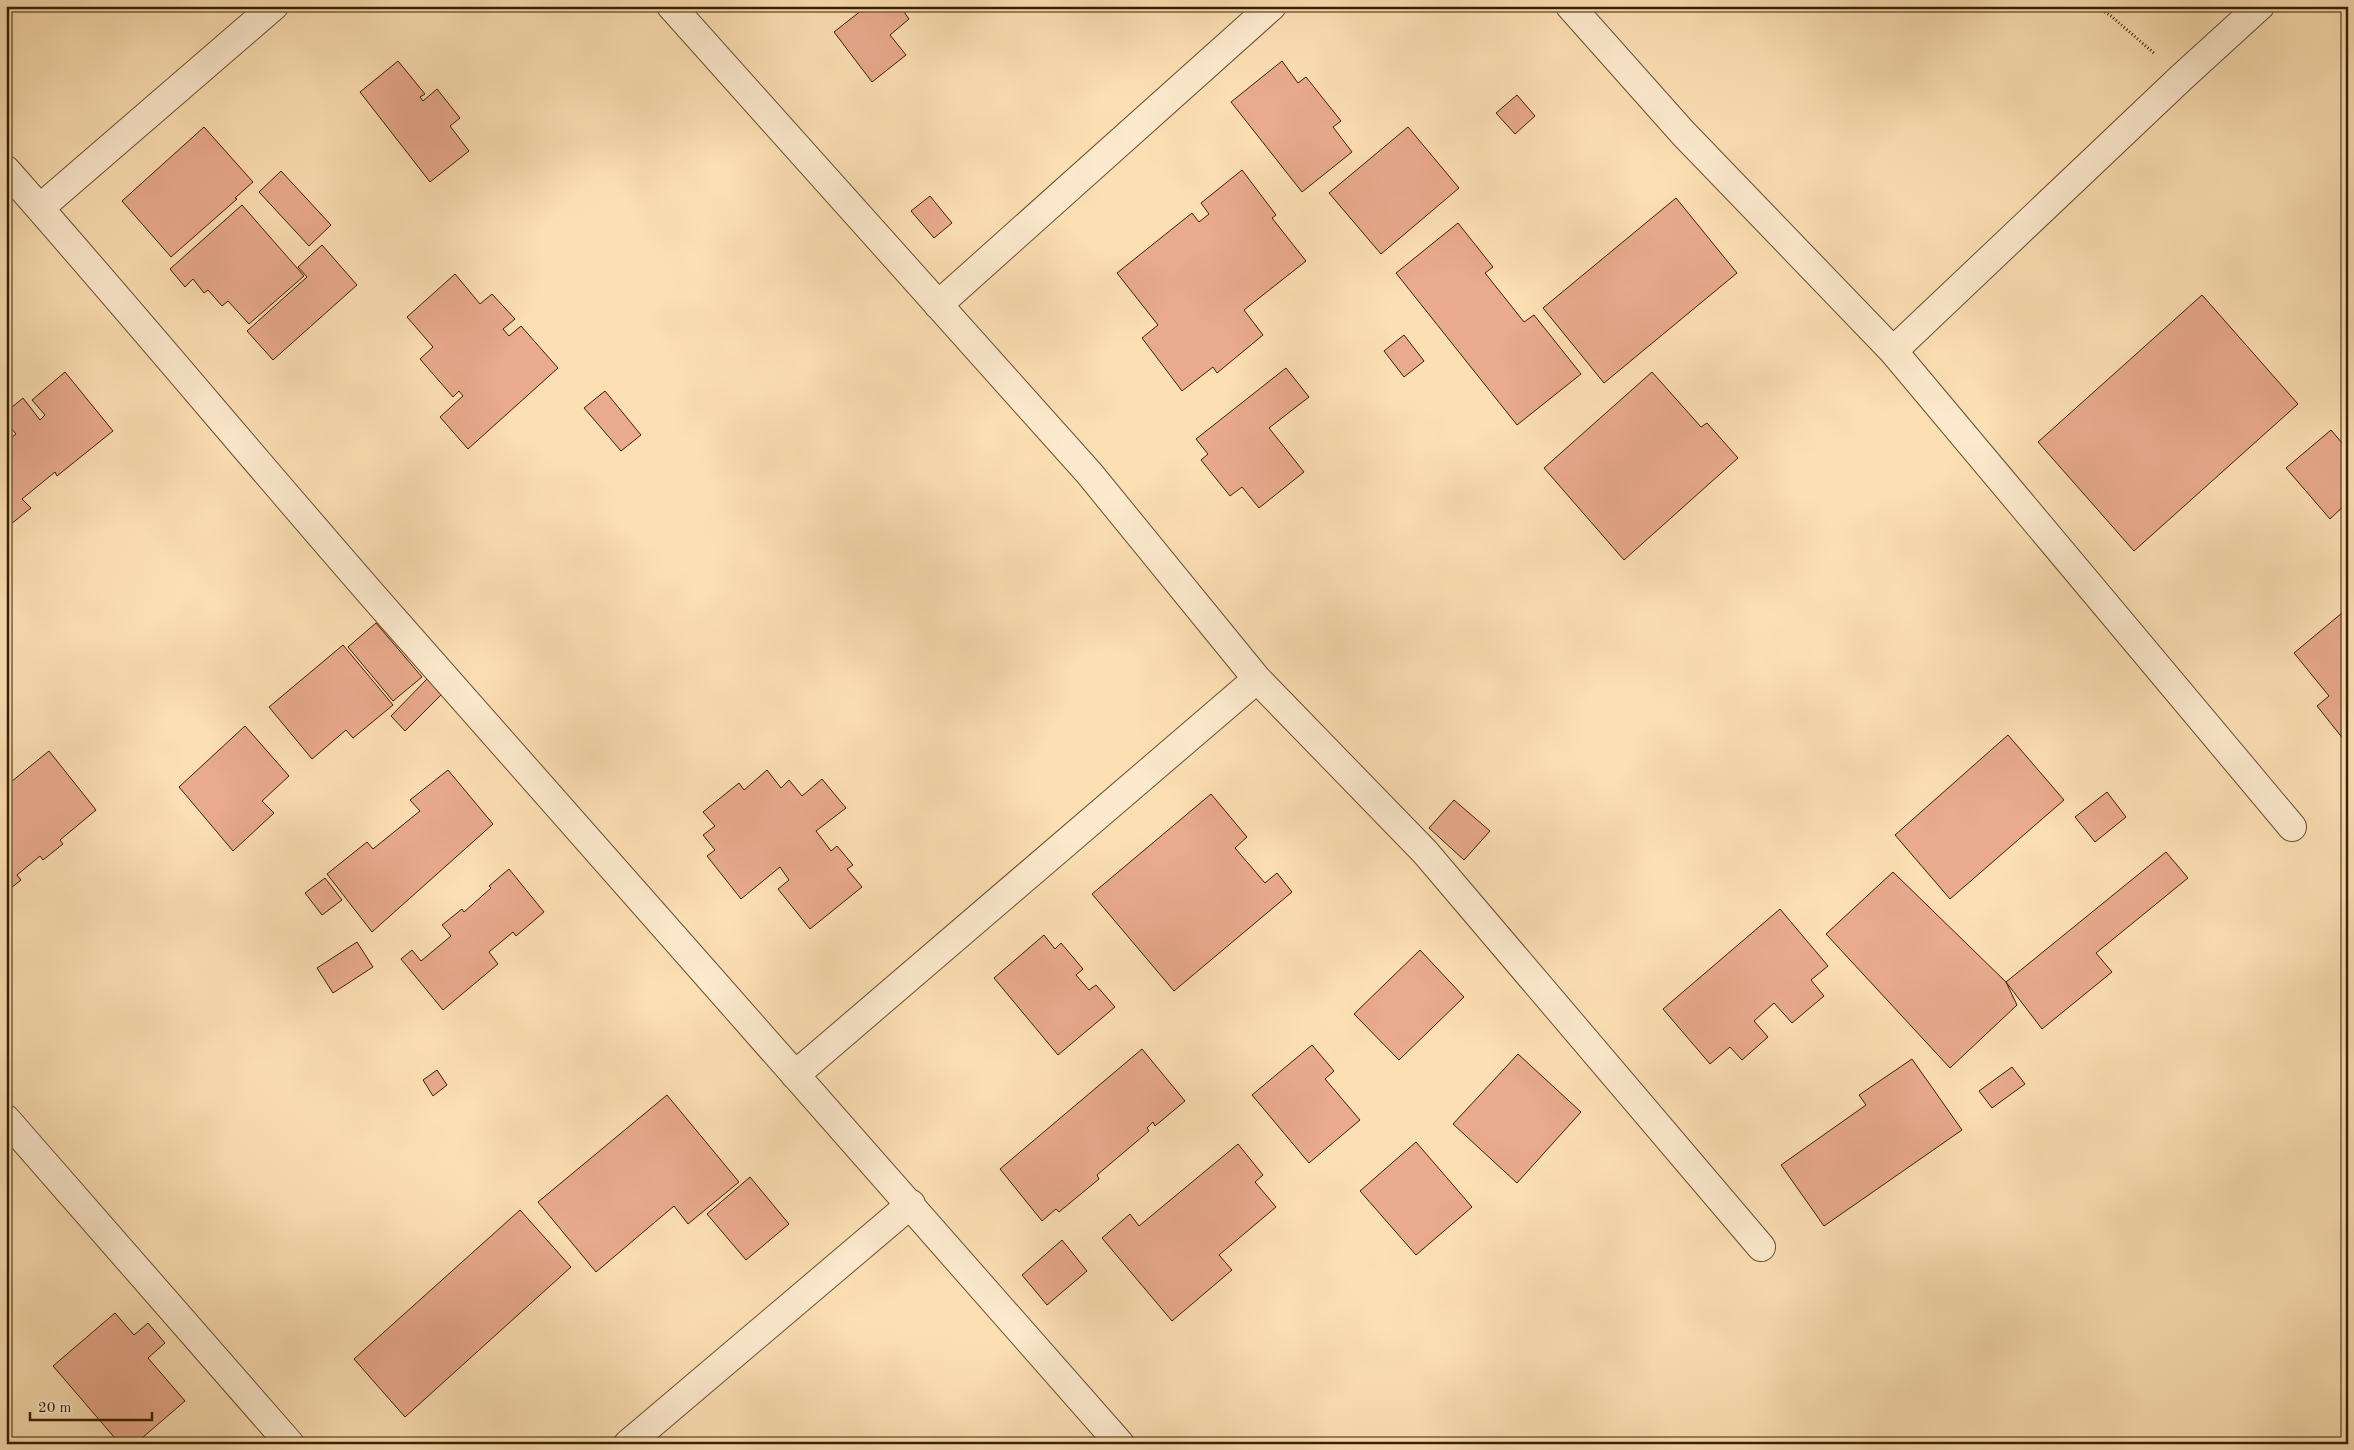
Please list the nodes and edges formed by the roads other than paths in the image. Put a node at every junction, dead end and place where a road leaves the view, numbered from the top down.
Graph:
1 (274, 6) edge
2 (671, 6) edge
3 (1272, 6) edge
4 (1570, 6) edge
5 (2260, 6) edge
6 (6, 170) edge
7 (40, 208) junction
8 (938, 305) junction
9 (1893, 351) junction
10 (1257, 679) junction
11 (2292, 827) dead end
12 (795, 1075) junction
13 (8, 1124) edge
14 (911, 1204) junction
15 (1761, 1247) dead end
16 (290, 1444) edge
17 (628, 1444) edge
18 (1120, 1444) edge

1 - 7 street
2 - 8 street
3 - 8 street
4 - 9 street
5 - 9 street
6 - 7 street
7 - 12 street
8 - 10 street
9 - 11 street
10 - 12 street
10 - 15 street
12 - 14 street
13 - 16 street
14 - 17 street
14 - 18 street

